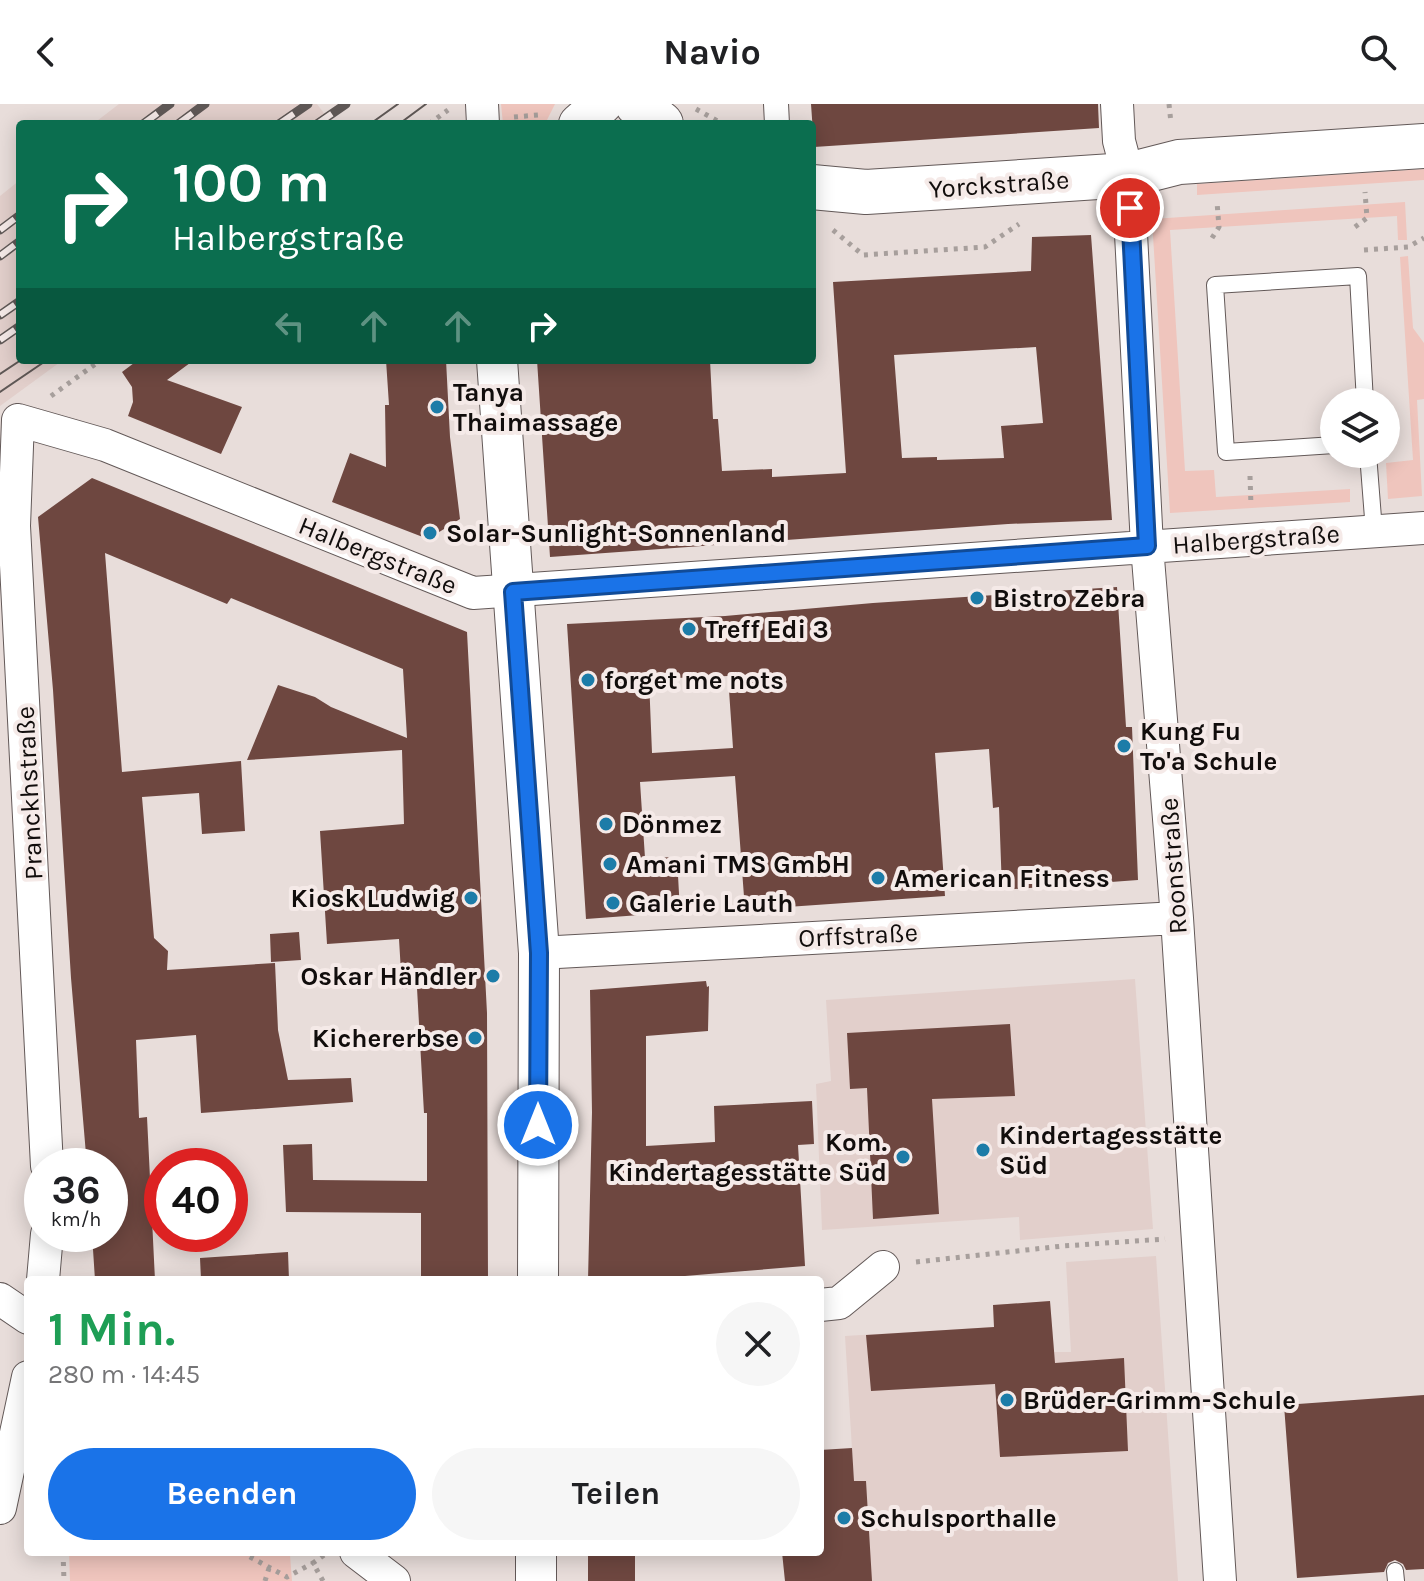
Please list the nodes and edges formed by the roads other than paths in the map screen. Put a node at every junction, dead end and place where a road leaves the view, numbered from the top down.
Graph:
1 (602, 104) edge
2 (1117, 104) edge
3 (584, 120) edge
4 (1424, 146) edge
5 (1128, 175) junction
6 (816, 187) edge
7 (497, 364) edge
8 (1364, 388) edge
9 (9, 426) edge
10 (1320, 446) edge
11 (1369, 468) edge
12 (1424, 528) edge
13 (1374, 531) junction
14 (1147, 546) junction
15 (513, 592) junction
16 (1177, 918) junction
17 (539, 953) junction
18 (46, 1148) edge
19 (45, 1252) edge
20 (883, 1267) road end
21 (43, 1276) edge
22 (538, 1276) edge
23 (0, 1299) edge
24 (824, 1305) edge
25 (24, 1315) edge
26 (24, 1396) edge
27 (0, 1508) edge
28 (361, 1556) edge
29 (536, 1556) edge
30 (394, 1581) edge
31 (536, 1581) edge
32 (1220, 1581) edge

1 - 3 street
2 - 5 street, Roonstraße
4 - 5 main road, Yorckstraße
5 - 6 main road, Yorckstraße
5 - 14 street, Roonstraße
7 - 15 street
8 - 10 lane
9 - 15 street, Halbergstraße
9 - 18 street, Pranckhstraße
11 - 13 lane
12 - 13 street, Halbergstraße
13 - 14 street, Halbergstraße
14 - 15 street, Halbergstraße
14 - 16 street, Roonstraße
15 - 17 street
16 - 17 street, Orffstraße
16 - 32 street, Roonstraße
17 - 22 street
19 - 21 street
20 - 24 street
23 - 25 street
26 - 27 street
28 - 30 street
29 - 31 street

